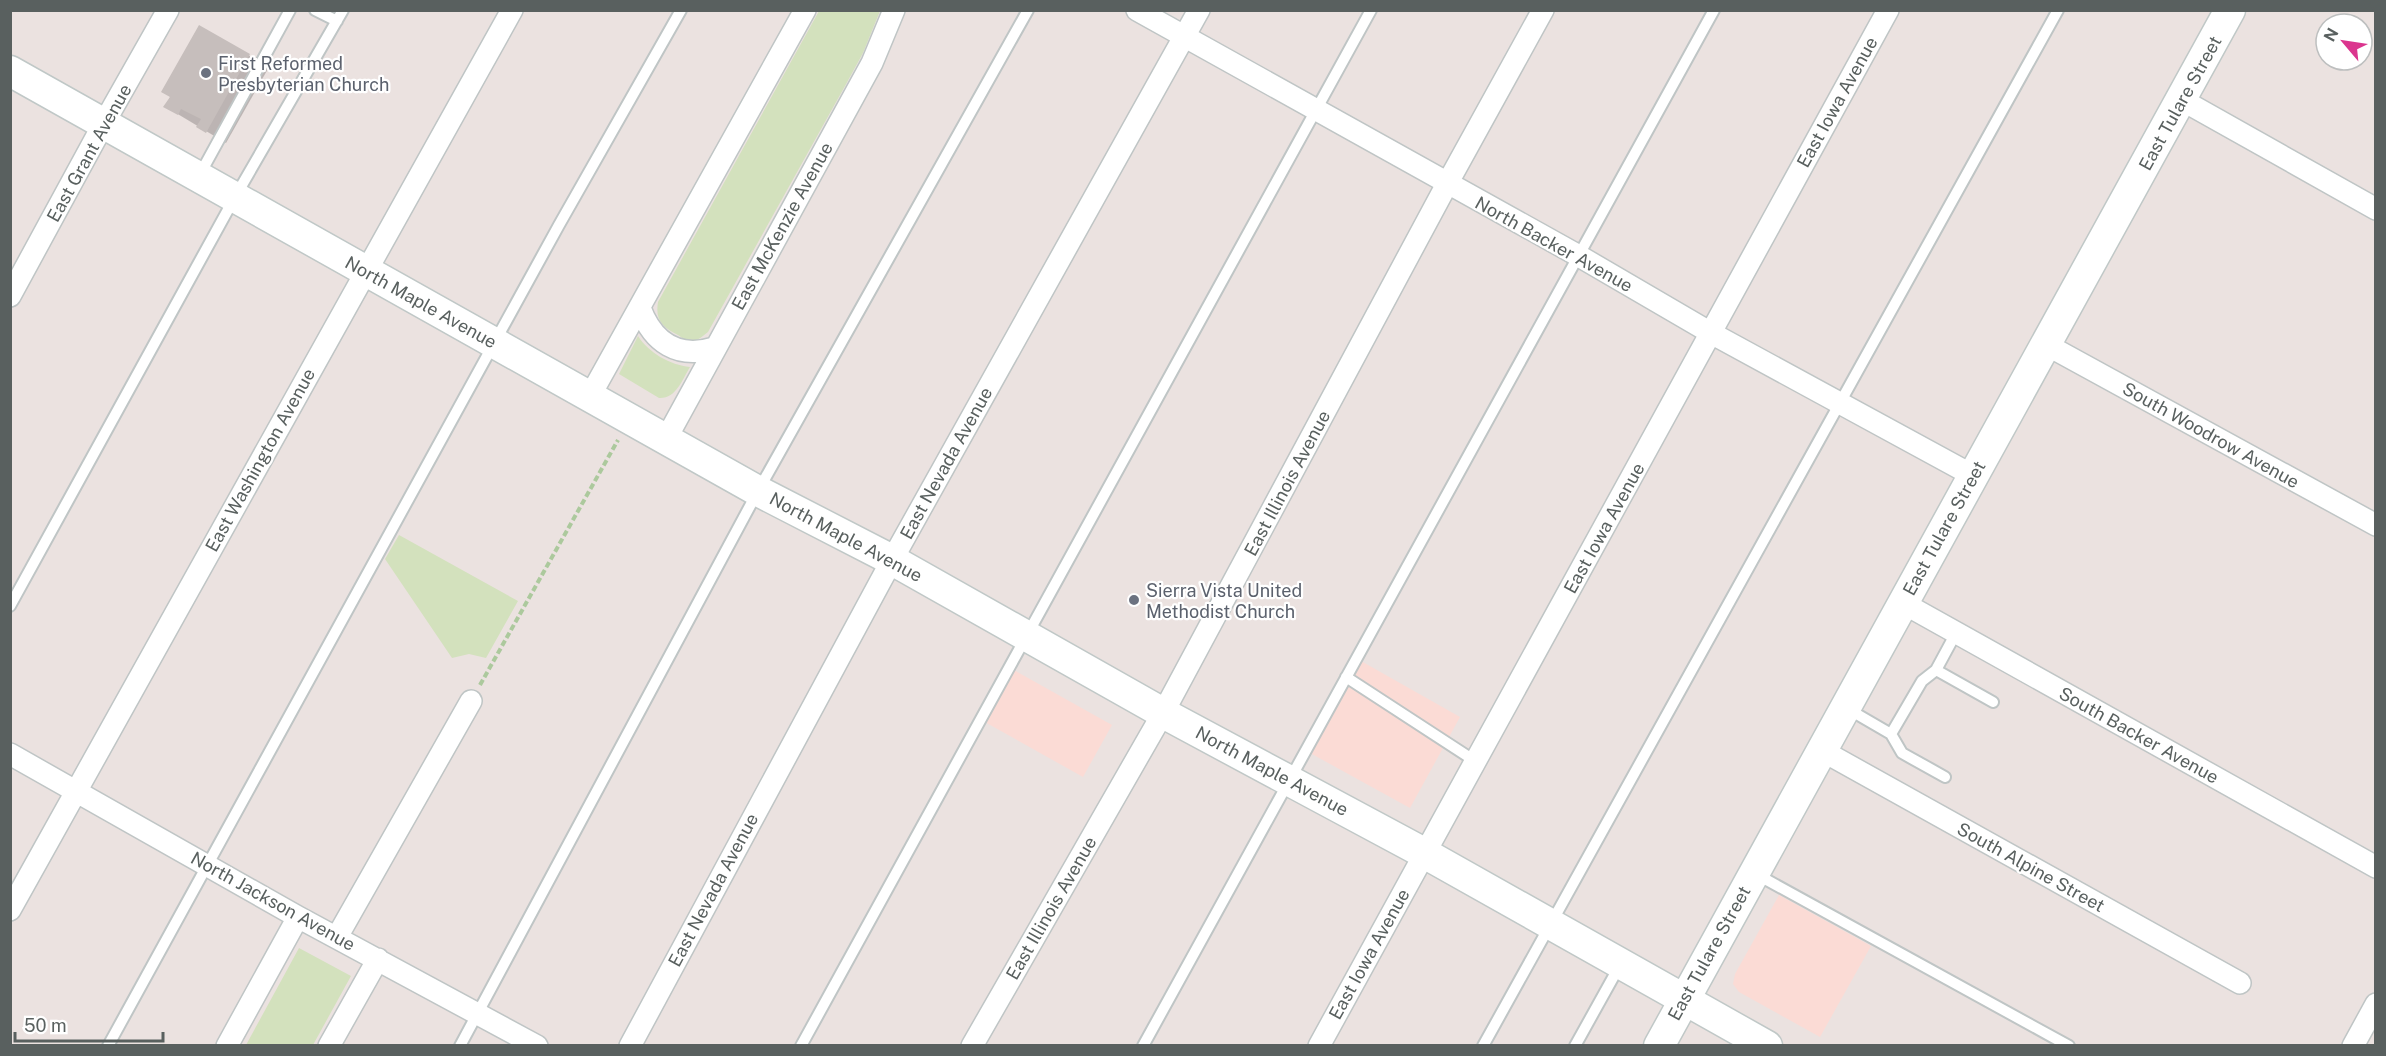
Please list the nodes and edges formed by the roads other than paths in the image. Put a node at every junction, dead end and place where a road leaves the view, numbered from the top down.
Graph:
1 (168, 10) edge
2 (290, 10) edge
3 (315, 10) edge
4 (343, 10) edge
5 (512, 10) edge
6 (681, 10) edge
7 (805, 10) edge
8 (894, 10) edge
9 (1028, 10) edge
10 (1137, 10) edge
11 (1199, 10) edge
12 (1371, 10) edge
13 (1543, 10) edge
14 (1714, 10) edge
15 (1888, 10) edge
16 (2058, 10) edge
17 (2230, 10) edge
18 (337, 21) junction
19 (1184, 37) junction
20 (10, 71) edge
21 (2182, 100) junction
22 (1315, 111) junction
23 (104, 123) junction
24 (199, 177) junction
25 (1447, 184) junction
26 (235, 197) junction
27 (2376, 209) edge
28 (1579, 256) junction
29 (366, 271) junction
30 (10, 296) edge
31 (640, 308) junction
32 (1712, 333) junction
33 (496, 343) junction
34 (2047, 345) junction
35 (714, 348) junction
36 (590, 396) junction
37 (1840, 402) junction
38 (666, 439) junction
39 (1972, 475) junction
40 (758, 491) junction
41 (2376, 525) edge
42 (891, 560) junction
43 (1903, 603) junction
44 (10, 606) edge
45 (1956, 633) junction
46 (1026, 636) junction
47 (1936, 670) junction
48 (1346, 677) junction
49 (471, 701) road end
50 (1993, 702) dead end
51 (1845, 707) junction
52 (1163, 713) junction
53 (1891, 734) junction
54 (1821, 750) junction
55 (10, 754) edge
56 (1475, 761) junction
57 (1945, 777) dead end
58 (1289, 780) junction
59 (75, 792) junction
60 (1424, 853) junction
61 (208, 865) junction
62 (2376, 867) edge
63 (1754, 873) junction
64 (10, 909) edge
65 (298, 917) junction
66 (1551, 924) junction
67 (337, 937) junction
68 (378, 959) junction
69 (1621, 963) junction
70 (2241, 983) dead end
71 (1684, 999) junction
72 (2376, 1004) edge
73 (478, 1012) junction
74 (1754, 1042) edge
75 (108, 1046) edge
76 (227, 1046) edge
77 (329, 1046) edge
78 (460, 1046) edge
79 (537, 1046) edge
80 (630, 1046) edge
81 (801, 1046) edge
82 (972, 1046) edge
83 (1143, 1046) edge
84 (1318, 1046) edge
85 (1483, 1046) edge
86 (1575, 1046) edge
87 (1659, 1046) edge
88 (2069, 1046) edge
89 (2353, 1046) edge

1 - 23 street, East Grant Avenue
2 - 24 lane
3 - 18 lane
4 - 18 lane
5 - 29 street, East Washington Avenue
6 - 33 lane
7 - 31 street
8 - 35 street, East McKenzie Avenue
9 - 40 lane
10 - 19 street, North Backer Avenue
11 - 19 street, East Nevada Avenue
12 - 22 lane
13 - 25 street, East Illinois Avenue
14 - 28 lane
15 - 32 street, East Iowa Avenue
16 - 37 lane
17 - 21 main road, East Tulare Street
18 - 26 lane
19 - 22 street, North Backer Avenue
19 - 42 street, East Nevada Avenue
20 - 23 main road, North Maple Avenue
21 - 27 street
21 - 34 main road, East Tulare Street
22 - 25 street, North Backer Avenue
22 - 46 lane
23 - 24 main road, North Maple Avenue
23 - 30 street, East Grant Avenue
24 - 26 main road, North Maple Avenue
25 - 28 street, North Backer Avenue
25 - 52 street, East Illinois Avenue
26 - 29 main road, North Maple Avenue
26 - 44 lane
28 - 32 street, North Backer Avenue
28 - 48 lane
29 - 33 main road, North Maple Avenue
29 - 59 street, East Washington Avenue
31 - 35 street
31 - 36 street
32 - 37 street, North Backer Avenue
32 - 56 street, East Iowa Avenue
33 - 36 main road, North Maple Avenue
33 - 61 lane
34 - 39 main road, East Tulare Street
34 - 41 street, South Woodrow Avenue
35 - 38 street, East McKenzie Avenue
36 - 38 main road, North Maple Avenue
37 - 39 street, North Backer Avenue
37 - 66 lane
38 - 40 main road, North Maple Avenue
39 - 43 main road, East Tulare Street
40 - 42 main road, North Maple Avenue
40 - 73 lane
42 - 46 main road, North Maple Avenue
42 - 80 street, East Nevada Avenue
43 - 45 street, South Backer Avenue
43 - 51 main road, East Tulare Street
45 - 47 lane
45 - 62 street, South Backer Avenue
46 - 52 main road, North Maple Avenue
46 - 81 lane
47 - 50 lane
47 - 53 lane
48 - 56 lane
48 - 58 lane
49 - 67 street
51 - 53 lane
51 - 54 main road, East Tulare Street
52 - 58 main road, North Maple Avenue
52 - 82 street, East Illinois Avenue
53 - 57 lane
54 - 63 main road, East Tulare Street
54 - 70 street, South Alpine Street
55 - 59 street, North Jackson Avenue
56 - 60 street, East Iowa Avenue
58 - 60 main road, North Maple Avenue
58 - 83 lane
59 - 61 street, North Jackson Avenue
59 - 64 street, East Washington Avenue
60 - 66 main road, North Maple Avenue
60 - 84 street, East Iowa Avenue
61 - 65 street, North Jackson Avenue
61 - 75 lane
63 - 71 main road, East Tulare Street
63 - 88 lane
65 - 67 street, North Jackson Avenue
65 - 76 street
66 - 69 main road, North Maple Avenue
66 - 85 lane
67 - 68 street, North Jackson Avenue
68 - 73 street, North Jackson Avenue
68 - 77 street
69 - 71 main road, North Maple Avenue
69 - 86 lane
71 - 74 main road, North Maple Avenue
71 - 87 main road, East Tulare Street
72 - 89 street
73 - 78 lane
73 - 79 street, North Jackson Avenue

